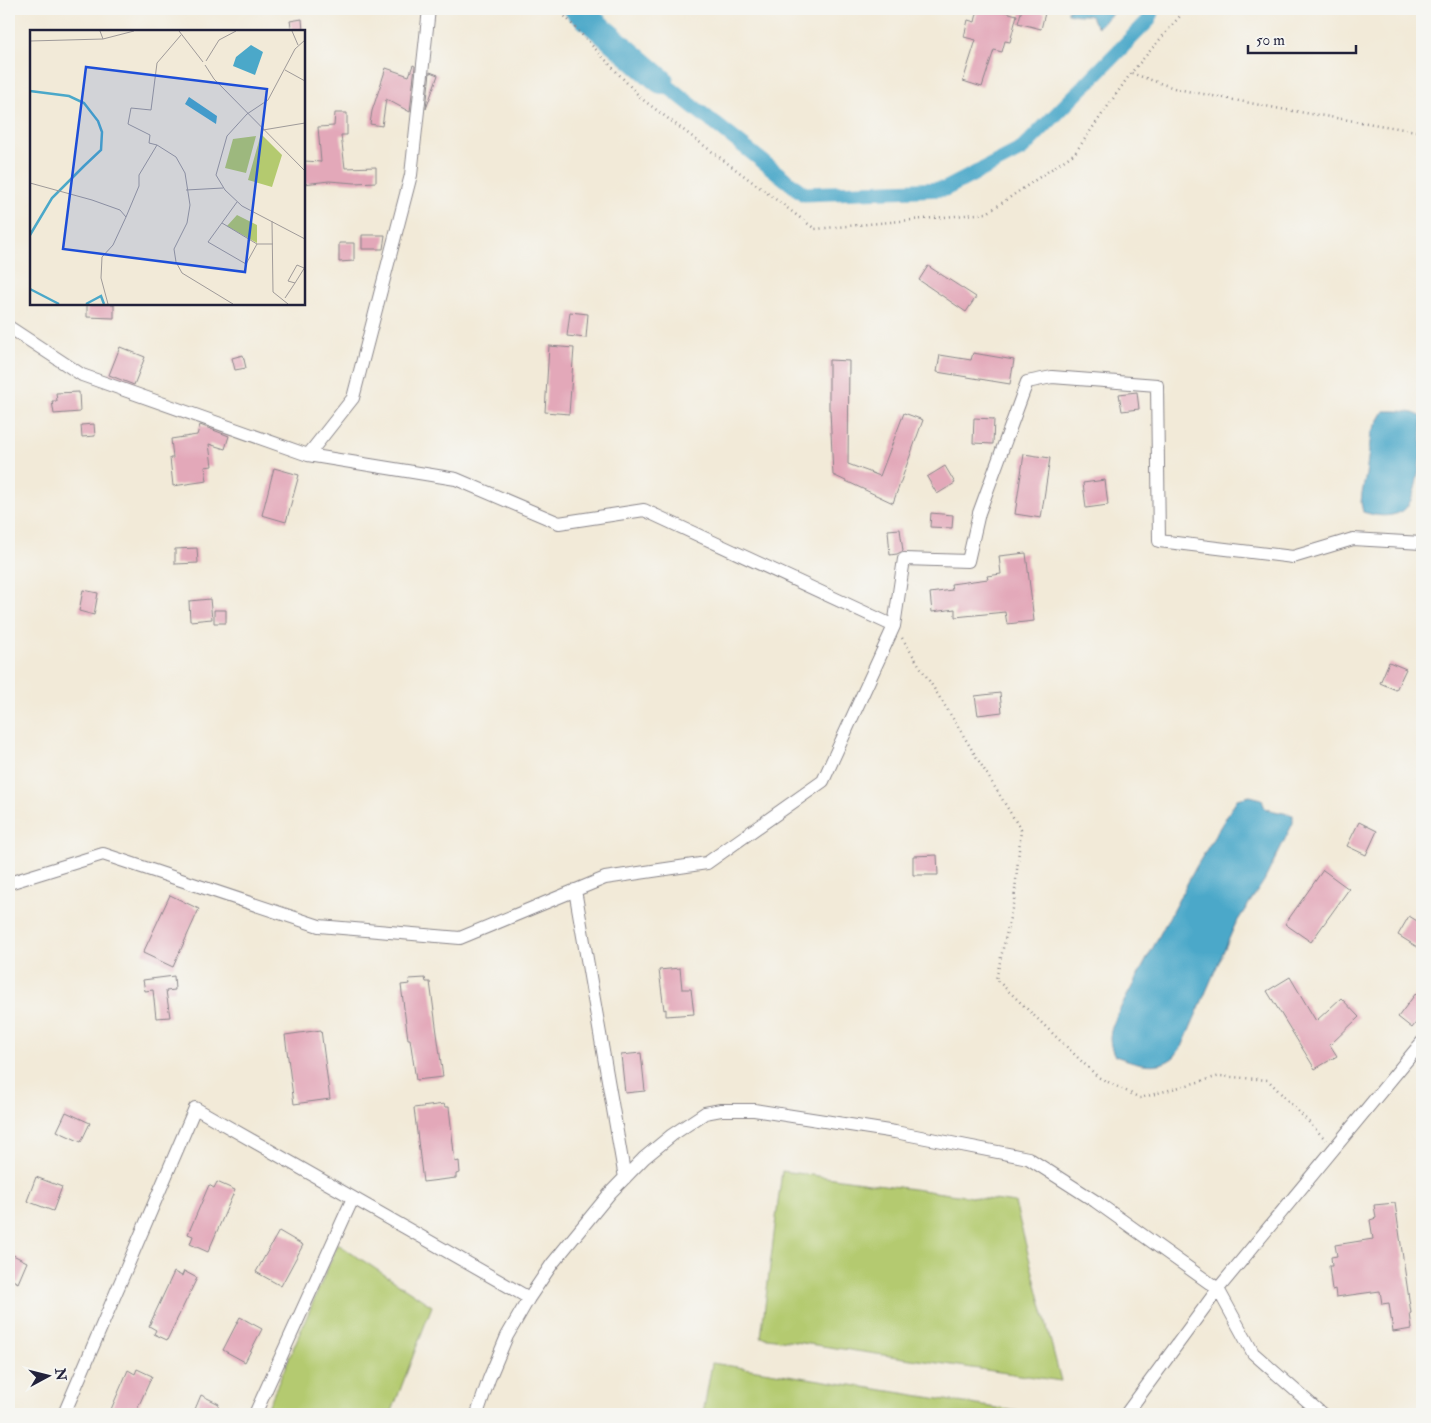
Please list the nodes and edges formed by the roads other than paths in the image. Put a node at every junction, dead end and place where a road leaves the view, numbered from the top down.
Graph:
1 (429, 9) edge
2 (9, 327) edge
3 (308, 455) junction
4 (1422, 543) edge
5 (894, 626) junction
6 (9, 883) edge
7 (575, 890) junction
8 (1422, 1042) edge
9 (625, 1178) junction
10 (353, 1198) junction
11 (1218, 1289) junction
12 (529, 1298) junction
13 (64, 1414) edge
14 (255, 1414) edge
15 (477, 1414) edge
16 (1126, 1414) edge
17 (1322, 1414) edge

1 - 3 street
2 - 3 street
3 - 5 street
4 - 5 street
5 - 7 street
6 - 7 street
7 - 9 street
8 - 11 street
9 - 11 street
9 - 12 street
10 - 12 street
10 - 13 street
10 - 14 street
11 - 16 street
11 - 17 street
12 - 15 street

